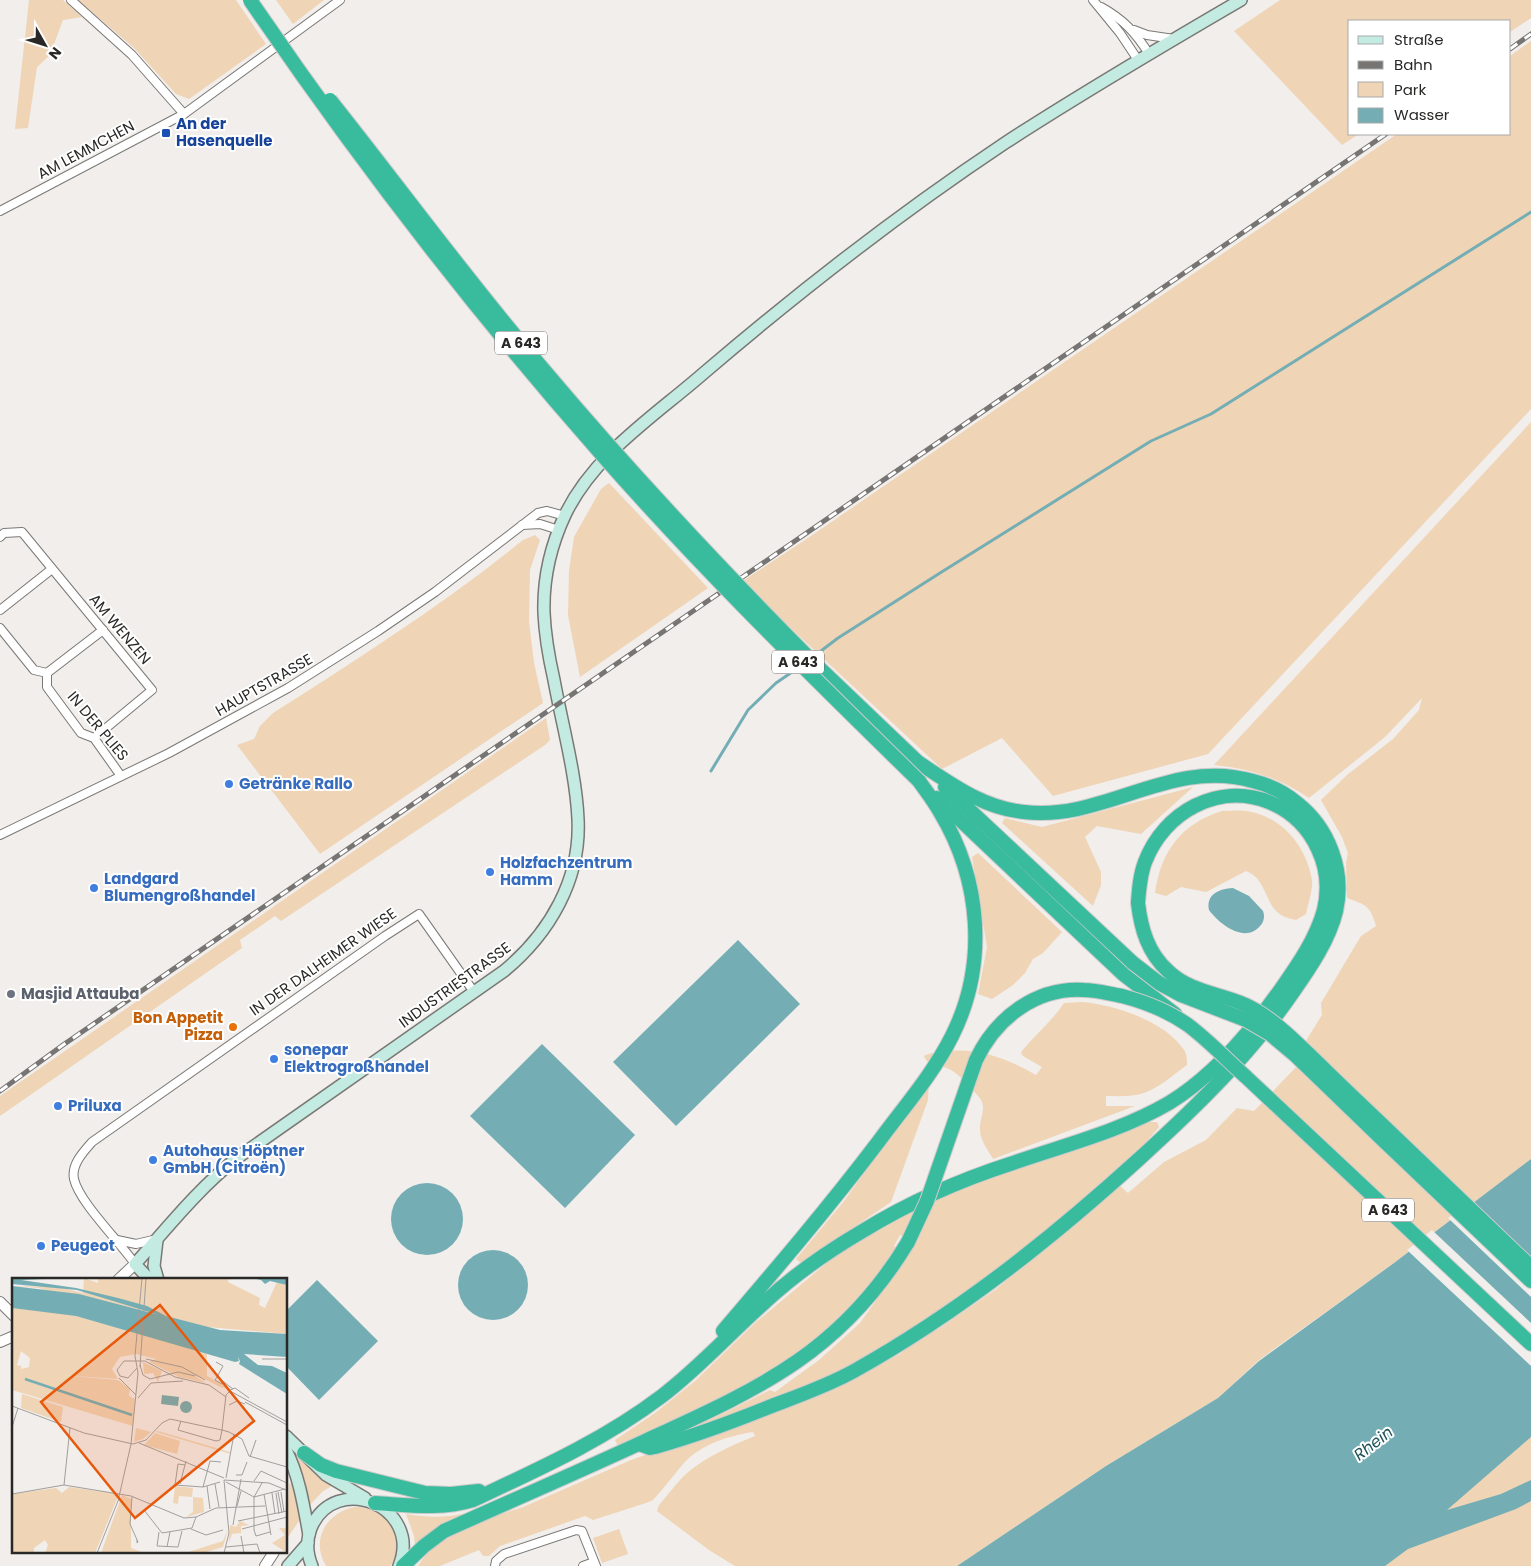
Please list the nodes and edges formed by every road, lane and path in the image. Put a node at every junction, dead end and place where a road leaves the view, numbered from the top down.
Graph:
1 (71, 0) edge
2 (250, 0) edge
3 (261, 0) edge
4 (340, 0) edge
5 (1093, 0) edge
6 (1241, 0) edge
7 (1100, 6) junction
8 (1132, 30) junction
9 (1174, 39) junction
10 (1149, 54) junction
11 (1138, 60) junction
12 (184, 114) junction
13 (0, 211) edge
14 (565, 516) junction
15 (522, 525) junction
16 (559, 530) junction
17 (0, 537) edge
18 (52, 569) junction
19 (0, 610) edge
20 (0, 628) edge
21 (103, 630) junction
22 (47, 674) junction
23 (94, 738) junction
24 (916, 761) junction
25 (122, 776) junction
26 (919, 781) junction
27 (0, 835) edge
28 (1297, 976) junction
29 (474, 992) junction
30 (1188, 1025) junction
31 (157, 1238) junction
32 (118, 1240) junction
33 (135, 1264) junction
34 (1531, 1268) edge
35 (120, 1278) edge
36 (148, 1278) edge
37 (157, 1278) edge
38 (1531, 1281) edge
39 (0, 1302) edge
40 (12, 1314) edge
41 (12, 1337) edge
42 (0, 1342) edge
43 (1531, 1344) edge
44 (646, 1407) junction
45 (288, 1438) edge
46 (639, 1444) junction
47 (304, 1453) junction
48 (288, 1455) edge
49 (514, 1481) junction
50 (373, 1502) junction
51 (308, 1540) junction
52 (273, 1554) edge
53 (595, 1564) edge
54 (265, 1566) edge
55 (288, 1566) edge
56 (312, 1566) edge
57 (402, 1566) edge
58 (495, 1566) edge
59 (583, 1566) edge

1 - 12 street
2 - 26 highway, A 643, bridge
3 - 24 highway, A 643, bridge
4 - 12 street, AM LEMMCHEN
5 - 7 street
6 - 9 main road, INDUSTRIESTRASSE
7 - 8 street
7 - 11 street
8 - 9 street
8 - 10 street
9 - 10 main road, INDUSTRIESTRASSE
10 - 11 main road, INDUSTRIESTRASSE
11 - 14 main road, INDUSTRIESTRASSE
12 - 13 street, AM LEMMCHEN
14 - 15 street, HAUPTSTRASSE
14 - 16 main road, INDUSTRIESTRASSE
15 - 16 street
15 - 25 street, HAUPTSTRASSE
16 - 29 main road, INDUSTRIESTRASSE
17 - 18 street, AM WENZEN
18 - 19 street
18 - 21 street, AM WENZEN
20 - 22 street
21 - 22 street
21 - 23 street, AM WENZEN
22 - 23 street, IN DER PLIES
23 - 25 street, IN DER PLIES
24 - 28 highway
24 - 38 highway, A 643, bridge
25 - 27 street, HAUPTSTRASSE
26 - 30 highway, A 643, bridge
26 - 44 highway
28 - 34 highway, bridge
28 - 44 highway
28 - 46 highway
29 - 31 main road, INDUSTRIESTRASSE
29 - 32 street, IN DER DALHEIMER WIESE
30 - 43 highway, A 643, bridge
30 - 46 highway, bridge
31 - 32 street
31 - 33 main road, INDUSTRIESTRASSE
31 - 37 main road
32 - 33 street, IN DER DALHEIMER WIESE
33 - 35 street, INDUSTRIESTRASSE
33 - 36 main road, IN DER DALHEIMER WIESE
39 - 40 street
41 - 42 street
44 - 49 highway
45 - 47 main road
46 - 57 highway
47 - 49 highway
47 - 50 main road
48 - 51 main road
49 - 50 highway
50 - 51 main road
50 - 57 main road
51 - 55 main road
51 - 56 main road
52 - 54 street
53 - 58 street
53 - 59 street

